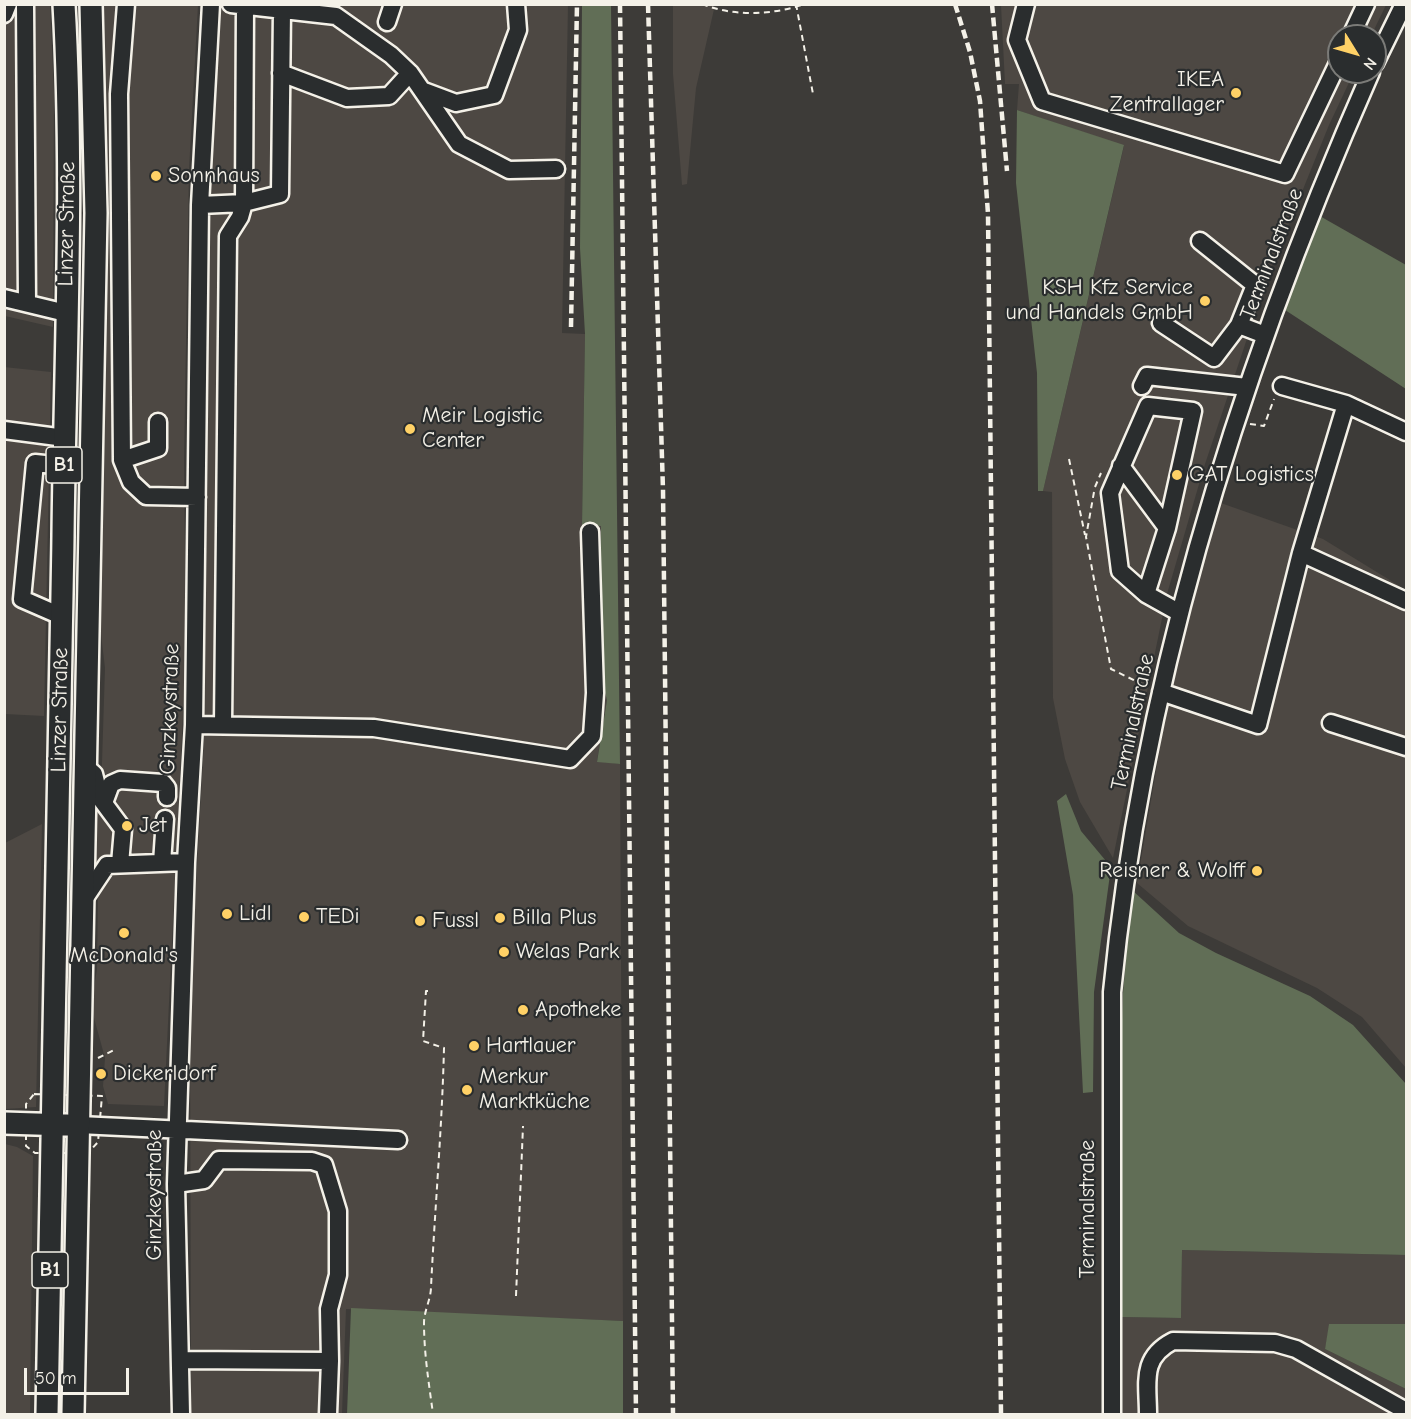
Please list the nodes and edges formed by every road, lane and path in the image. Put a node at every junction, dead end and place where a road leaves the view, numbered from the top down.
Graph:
1 (9, 4) edge
2 (25, 4) edge
3 (64, 4) edge
4 (91, 4) edge
5 (126, 4) edge
6 (211, 4) edge
7 (393, 4) edge
8 (516, 4) edge
9 (702, 4) edge
10 (805, 4) edge
11 (1026, 4) edge
12 (1366, 4) edge
13 (1404, 4) edge
14 (238, 5) edge
15 (797, 6) edge
16 (282, 9) junction
17 (4, 14) edge
18 (387, 22) dead end
19 (1357, 24) edge
20 (1387, 39) edge
21 (281, 73) junction
22 (410, 73) junction
23 (1328, 84) edge
24 (1366, 84) edge
25 (424, 90) junction
26 (813, 94) dead end
27 (556, 169) dead end
28 (244, 203) junction
29 (200, 205) junction
30 (1200, 241) dead end
31 (4, 298) edge
32 (27, 303) junction
33 (66, 313) junction
34 (1161, 323) dead end
35 (1239, 325) junction
36 (1265, 335) junction
37 (1142, 386) dead end
38 (1282, 386) joint
39 (1247, 387) junction
40 (1346, 404) junction
41 (158, 422) dead end
42 (1236, 422) junction
43 (4, 430) edge
44 (1407, 432) edge
45 (65, 438) junction
46 (1069, 459) dead end
47 (122, 460) junction
48 (64, 466) junction
49 (1121, 466) junction
50 (197, 469) junction
51 (224, 470) junction
52 (197, 497) junction
53 (1167, 528) junction
54 (590, 532) dead end
55 (1086, 537) dead end
56 (1301, 553) junction
57 (1146, 594) junction
58 (1407, 601) edge
59 (1180, 613) junction
60 (62, 616) junction
61 (1161, 692) junction
62 (1331, 723) dead end
63 (194, 725) junction
64 (223, 725) junction
65 (1407, 747) edge
66 (85, 766) junction
67 (167, 797) dead end
68 (104, 803) junction
69 (165, 819) dead end
70 (186, 862) junction
71 (162, 863) junction
72 (120, 864) junction
73 (83, 901) junction
74 (428, 991) dead end
75 (116, 1049) dead end
76 (98, 1058) dead end
77 (4, 1124) edge
78 (54, 1125) junction
79 (80, 1125) junction
80 (523, 1126) dead end
81 (177, 1128) junction
82 (398, 1140) dead end
83 (176, 1184) junction
84 (516, 1296) dead end
85 (180, 1360) junction
86 (330, 1361) junction
87 (1407, 1411) edge
88 (46, 1414) edge
89 (73, 1414) edge
90 (181, 1414) edge
91 (328, 1414) edge
92 (433, 1414) edge
93 (1112, 1414) edge
94 (1148, 1414) edge

1 - 17 street
2 - 32 street
3 - 33 main road, Linzer Straße / B1
4 - 66 main road, Linzer Straße / B1
5 - 47 street
6 - 29 street, Ginzkeystraße
7 - 18 street
8 - 25 street
9 - 15 path
10 - 15 path
11 - 23 street
12 - 19 street
13 - 20 street
14 - 16 street
14 - 28 street
15 - 26 path
16 - 21 street
16 - 22 street
21 - 22 street
21 - 28 street
22 - 25 street
24 - 36 street, Terminalstraße
25 - 27 street
28 - 29 street
28 - 51 street
29 - 50 street, Ginzkeystraße
30 - 35 street
31 - 32 street
32 - 33 street
33 - 45 main road, Linzer Straße / B1
34 - 35 street
35 - 36 street
36 - 39 street, Terminalstraße
37 - 39 street
38 - 40 street
38 - 42 path
39 - 42 street, Terminalstraße
40 - 44 street
40 - 56 street
41 - 47 street
42 - 59 street, Terminalstraße
43 - 45 street
45 - 48 main road, Linzer Straße / B1
46 - 55 path
47 - 52 street
48 - 60 main road, Linzer Straße / B1
48 - 60 street
49 - 53 street
49 - 53 street
49 - 57 street
50 - 51 street
50 - 52 street, Ginzkeystraße
51 - 64 street
52 - 63 street, Ginzkeystraße
53 - 57 street
54 - 64 street
56 - 58 street
56 - 61 street
57 - 59 street
59 - 61 street, Terminalstraße
60 - 78 main road, Linzer Straße / B1
61 - 93 street, Terminalstraße
62 - 65 street
63 - 64 street
63 - 70 street, Ginzkeystraße
66 - 68 street
66 - 73 main road, Linzer Straße / B1
67 - 68 street
68 - 72 street
69 - 71 street
70 - 71 street
70 - 81 street, Ginzkeystraße
71 - 72 street
72 - 73 street
73 - 79 main road, Linzer Straße / B1
74 - 92 path
75 - 76 path
77 - 78 main road
78 - 79 main road
78 - 88 main road, Linzer Straße / B1
79 - 81 street
79 - 89 main road, Linzer Straße / B1
80 - 84 path
81 - 82 street
81 - 83 street, Ginzkeystraße
83 - 85 street, Ginzkeystraße
83 - 86 street
85 - 86 street
85 - 90 street, Ginzkeystraße
86 - 91 street
87 - 94 street

